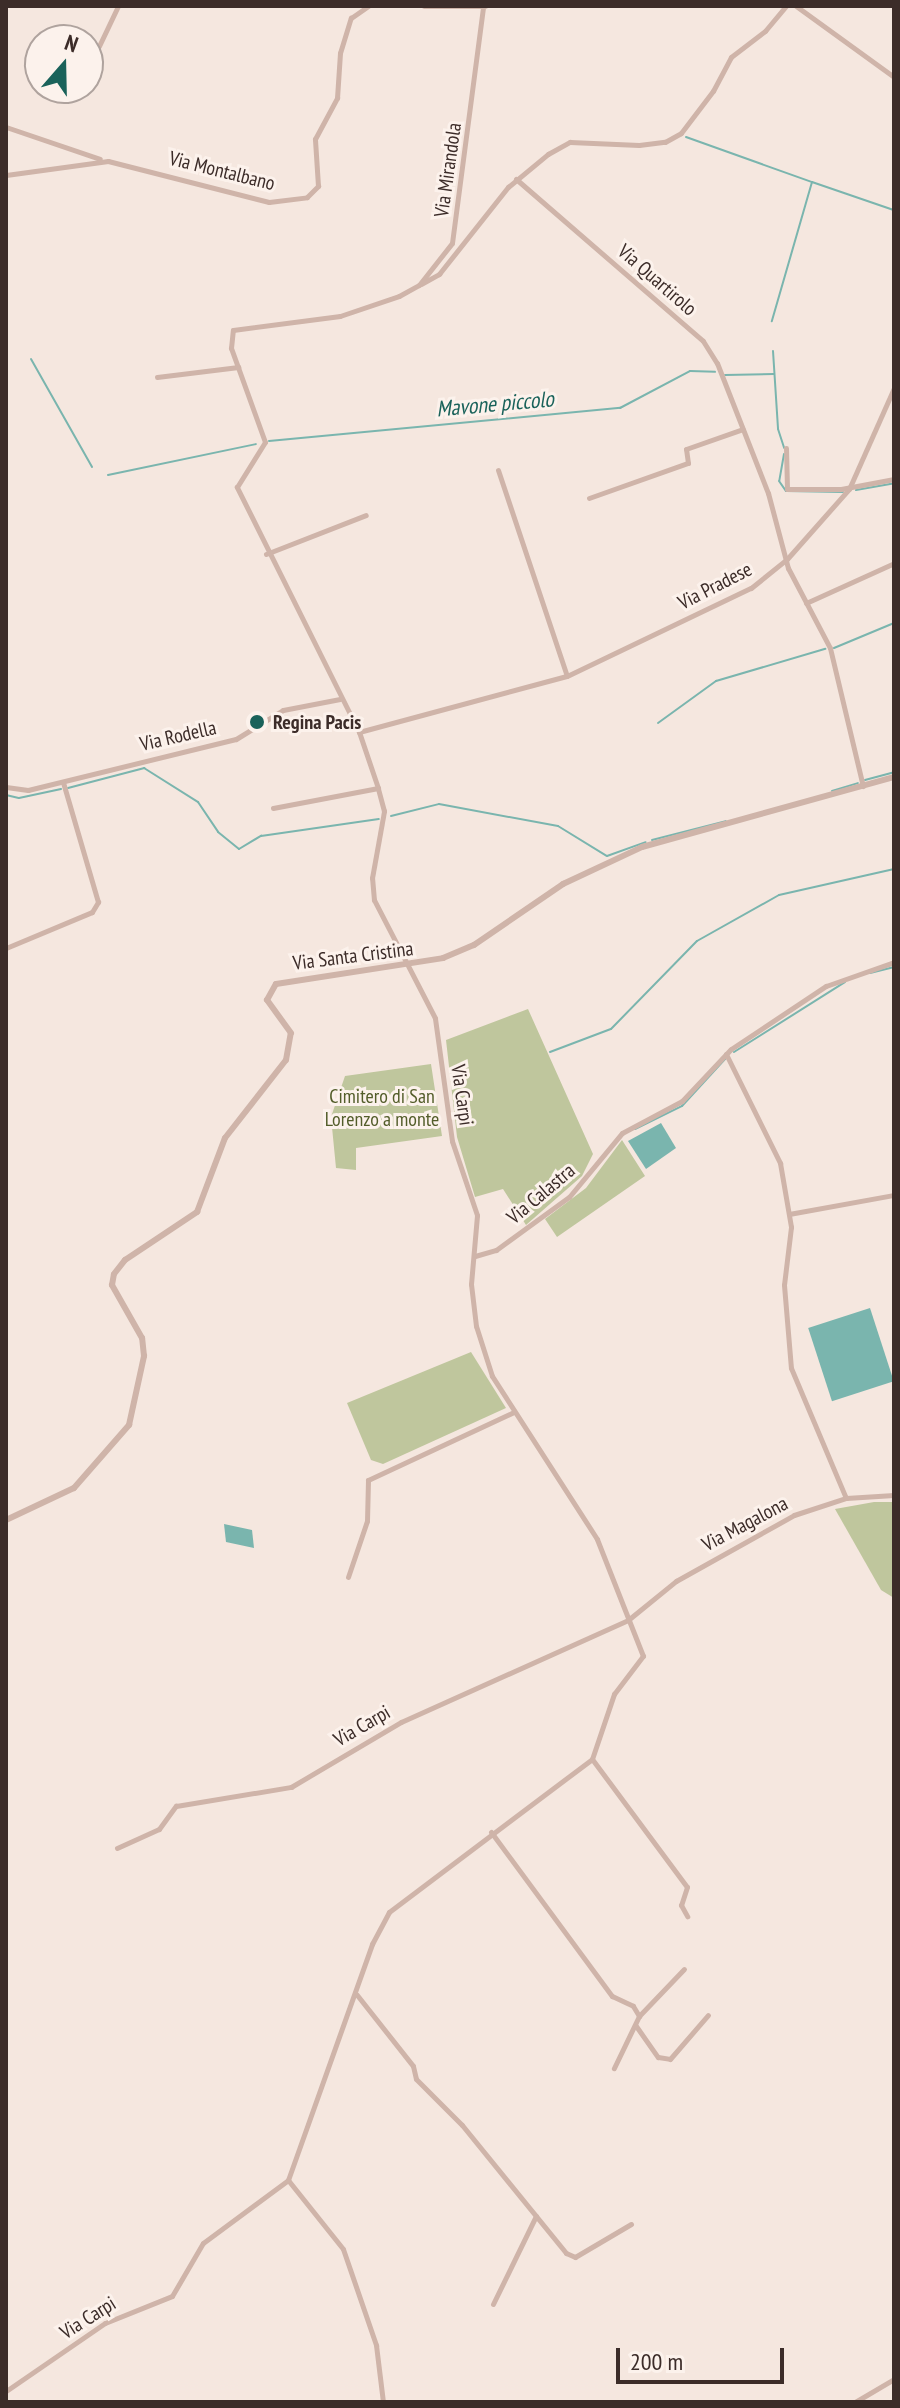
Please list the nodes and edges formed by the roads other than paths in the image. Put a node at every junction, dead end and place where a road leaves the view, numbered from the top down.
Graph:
1 (118, 6) edge
2 (368, 6) edge
3 (424, 6) edge
4 (484, 6) edge
5 (786, 6) edge
6 (796, 6) edge
7 (104, 35) edge
8 (894, 77) edge
9 (6, 127) edge
10 (108, 161) junction
11 (6, 175) edge
12 (516, 179) junction
13 (419, 285) junction
14 (238, 367) junction
15 (157, 377) dead end
16 (894, 388) edge
17 (743, 429) junction
18 (786, 448) dead end
19 (498, 470) dead end
20 (894, 479) edge
21 (850, 487) junction
22 (589, 498) dead end
23 (366, 515) dead end
24 (266, 554) junction
25 (787, 559) junction
26 (894, 563) edge
27 (806, 603) junction
28 (567, 676) junction
29 (340, 699) junction
30 (359, 732) junction
31 (894, 777) edge
32 (63, 782) junction
33 (6, 787) edge
34 (864, 787) junction
35 (378, 788) junction
36 (273, 808) dead end
37 (6, 948) edge
38 (894, 962) edge
39 (412, 966) junction
40 (726, 1054) junction
41 (894, 1195) edge
42 (789, 1214) junction
43 (475, 1256) junction
44 (514, 1412) junction
45 (894, 1495) edge
46 (846, 1498) junction
47 (6, 1520) edge
48 (348, 1577) dead end
49 (628, 1620) junction
50 (592, 1759) junction
51 (491, 1832) junction
52 (117, 1848) dead end
53 (687, 1916) dead end
54 (684, 1969) dead end
55 (356, 1994) junction
56 (708, 2015) dead end
57 (639, 2016) junction
58 (636, 2025) junction
59 (614, 2068) dead end
60 (288, 2180) junction
61 (536, 2216) junction
62 (631, 2224) dead end
63 (493, 2304) dead end
64 (894, 2379) edge
65 (6, 2391) edge
66 (383, 2402) edge
67 (711, 2402) edge
68 (725, 2402) edge
69 (855, 2402) edge

1 - 7 street
2 - 10 street, Via Montalbano
3 - 4 street
4 - 13 street, Via Mirandola
5 - 12 street
6 - 8 street
9 - 10 street, Via Montalbano
10 - 11 street, Via Montalbano
12 - 13 street
12 - 17 street, Via Quartirolo
13 - 14 street, Via Mirandola
14 - 15 street
14 - 24 street, Via Mirandola
16 - 21 street, Via Pradese
17 - 22 street
17 - 25 street, Via Quartirolo
18 - 21 street
19 - 28 street
20 - 21 street
21 - 25 street, Via Pradese
23 - 24 street
24 - 29 street, Via Mirandola
25 - 27 street, Via Quartirolo
25 - 28 street, Via Pradese
26 - 27 street
27 - 34 street, Via Quartirolo
28 - 30 street, Via Pradese
29 - 30 street, Via Mirandola
29 - 32 street, Via Rodella
30 - 35 street, Via Mirandola
31 - 34 street, Via Santa Cristina
32 - 33 street, Via Rodella
32 - 37 street
34 - 39 street, Via Santa Cristina
35 - 36 street
35 - 39 street, Via Mirandola
38 - 40 street, Via Calastra
39 - 43 street, Via Carpi
39 - 47 street, Via Santa Cristina
40 - 42 street
40 - 43 street, Via Calastra
41 - 42 street
42 - 46 street
43 - 44 street, Via Carpi
44 - 48 street
44 - 49 street, Via Carpi
45 - 46 street, Via Magalona
46 - 49 street, Via Magalona
49 - 50 street, Via Carpi
49 - 52 street, Via Carpi
50 - 51 street
50 - 53 street
51 - 55 street
51 - 57 street
54 - 57 street
55 - 60 street
55 - 61 street
56 - 58 street
57 - 58 street
58 - 59 street
60 - 65 street, Via Carpi
60 - 66 street
61 - 62 street
61 - 63 street
64 - 69 street
67 - 68 street

